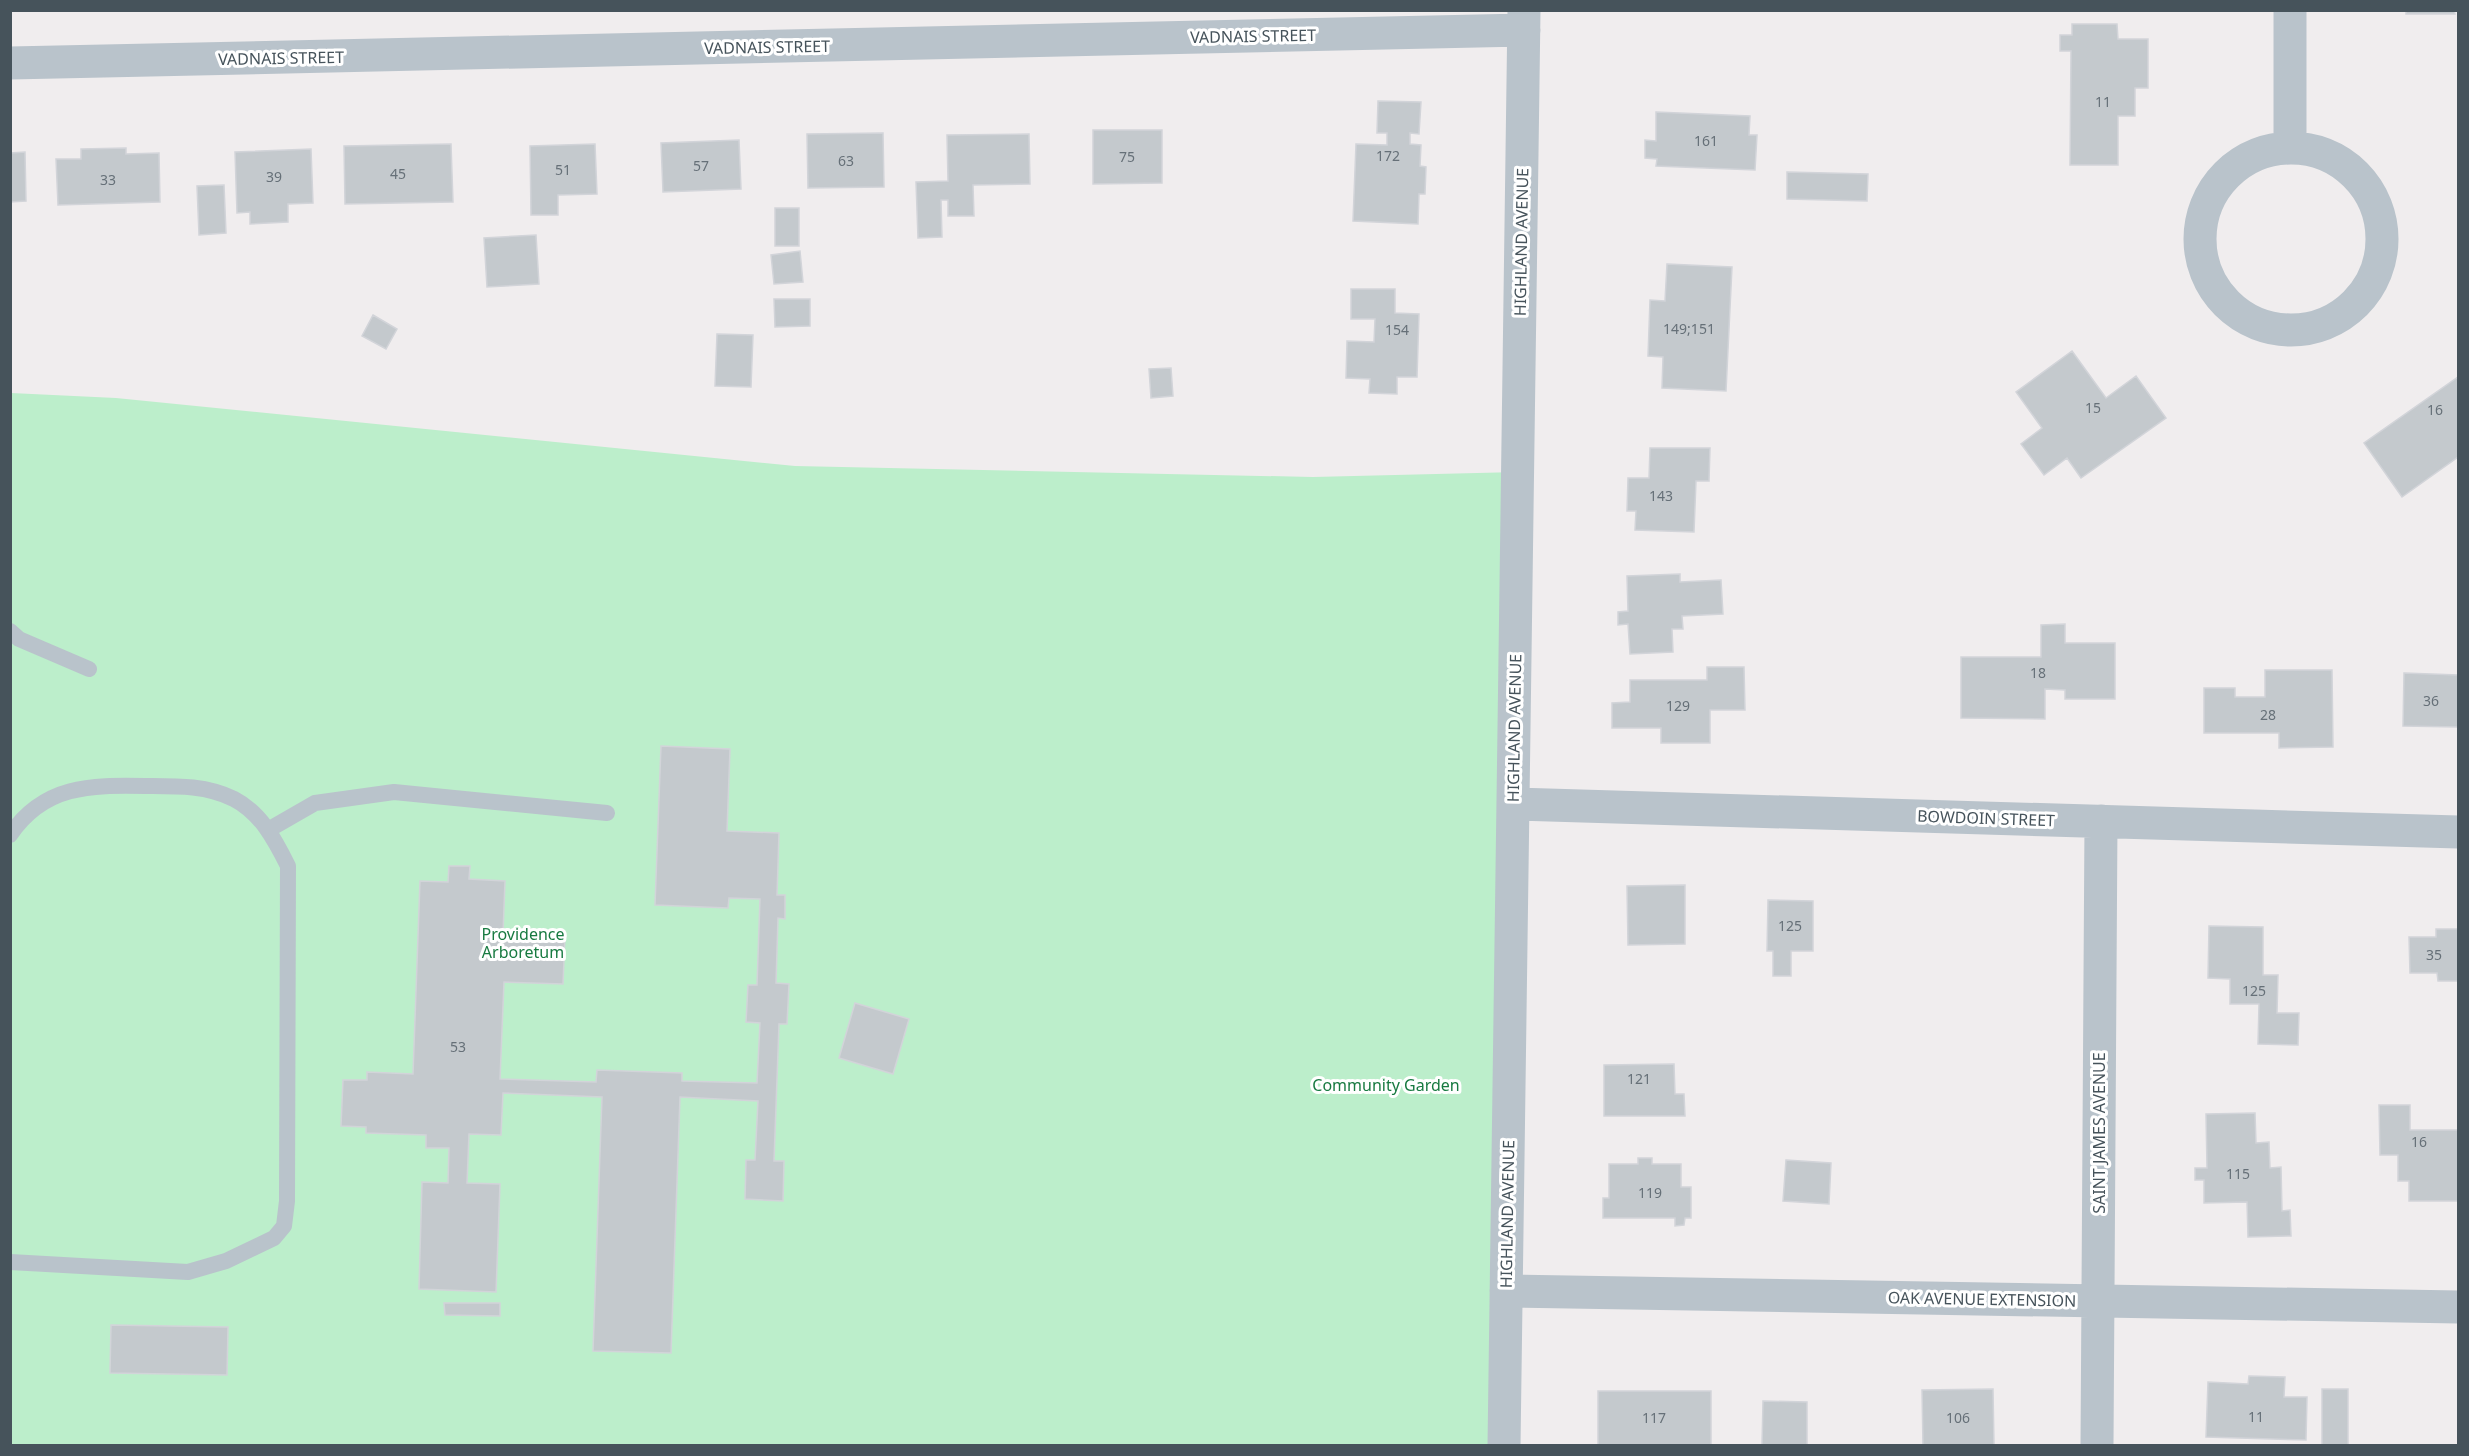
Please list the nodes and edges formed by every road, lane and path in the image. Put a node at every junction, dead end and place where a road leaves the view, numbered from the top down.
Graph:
1 (2290, 10) edge
2 (1524, 20) edge
3 (10, 63) edge
4 (2290, 148) junction
5 (10, 631) edge
6 (89, 669) dead end
7 (1513, 804) junction
8 (607, 813) dead end
9 (2102, 822) junction
10 (268, 830) junction
11 (2458, 832) edge
12 (10, 835) edge
13 (10, 1262) edge
14 (1506, 1290) junction
15 (2098, 1301) junction
16 (2458, 1307) edge
17 (1504, 1446) edge
18 (2097, 1446) edge

1 - 4 street
2 - 3 street, VADNAIS STREET
2 - 7 street, HIGHLAND AVENUE
4 - 4 street
5 - 6 lane
7 - 9 street, BOWDOIN STREET
7 - 14 street, HIGHLAND AVENUE
8 - 10 lane
9 - 11 street, BOWDOIN STREET
9 - 15 street, SAINT JAMES AVENUE
10 - 12 lane
10 - 13 lane
14 - 15 street, OAK AVENUE EXTENSION
14 - 17 street, HIGHLAND AVENUE
15 - 16 street, OAK AVENUE EXTENSION
15 - 18 street, SAINT JAMES AVENUE

